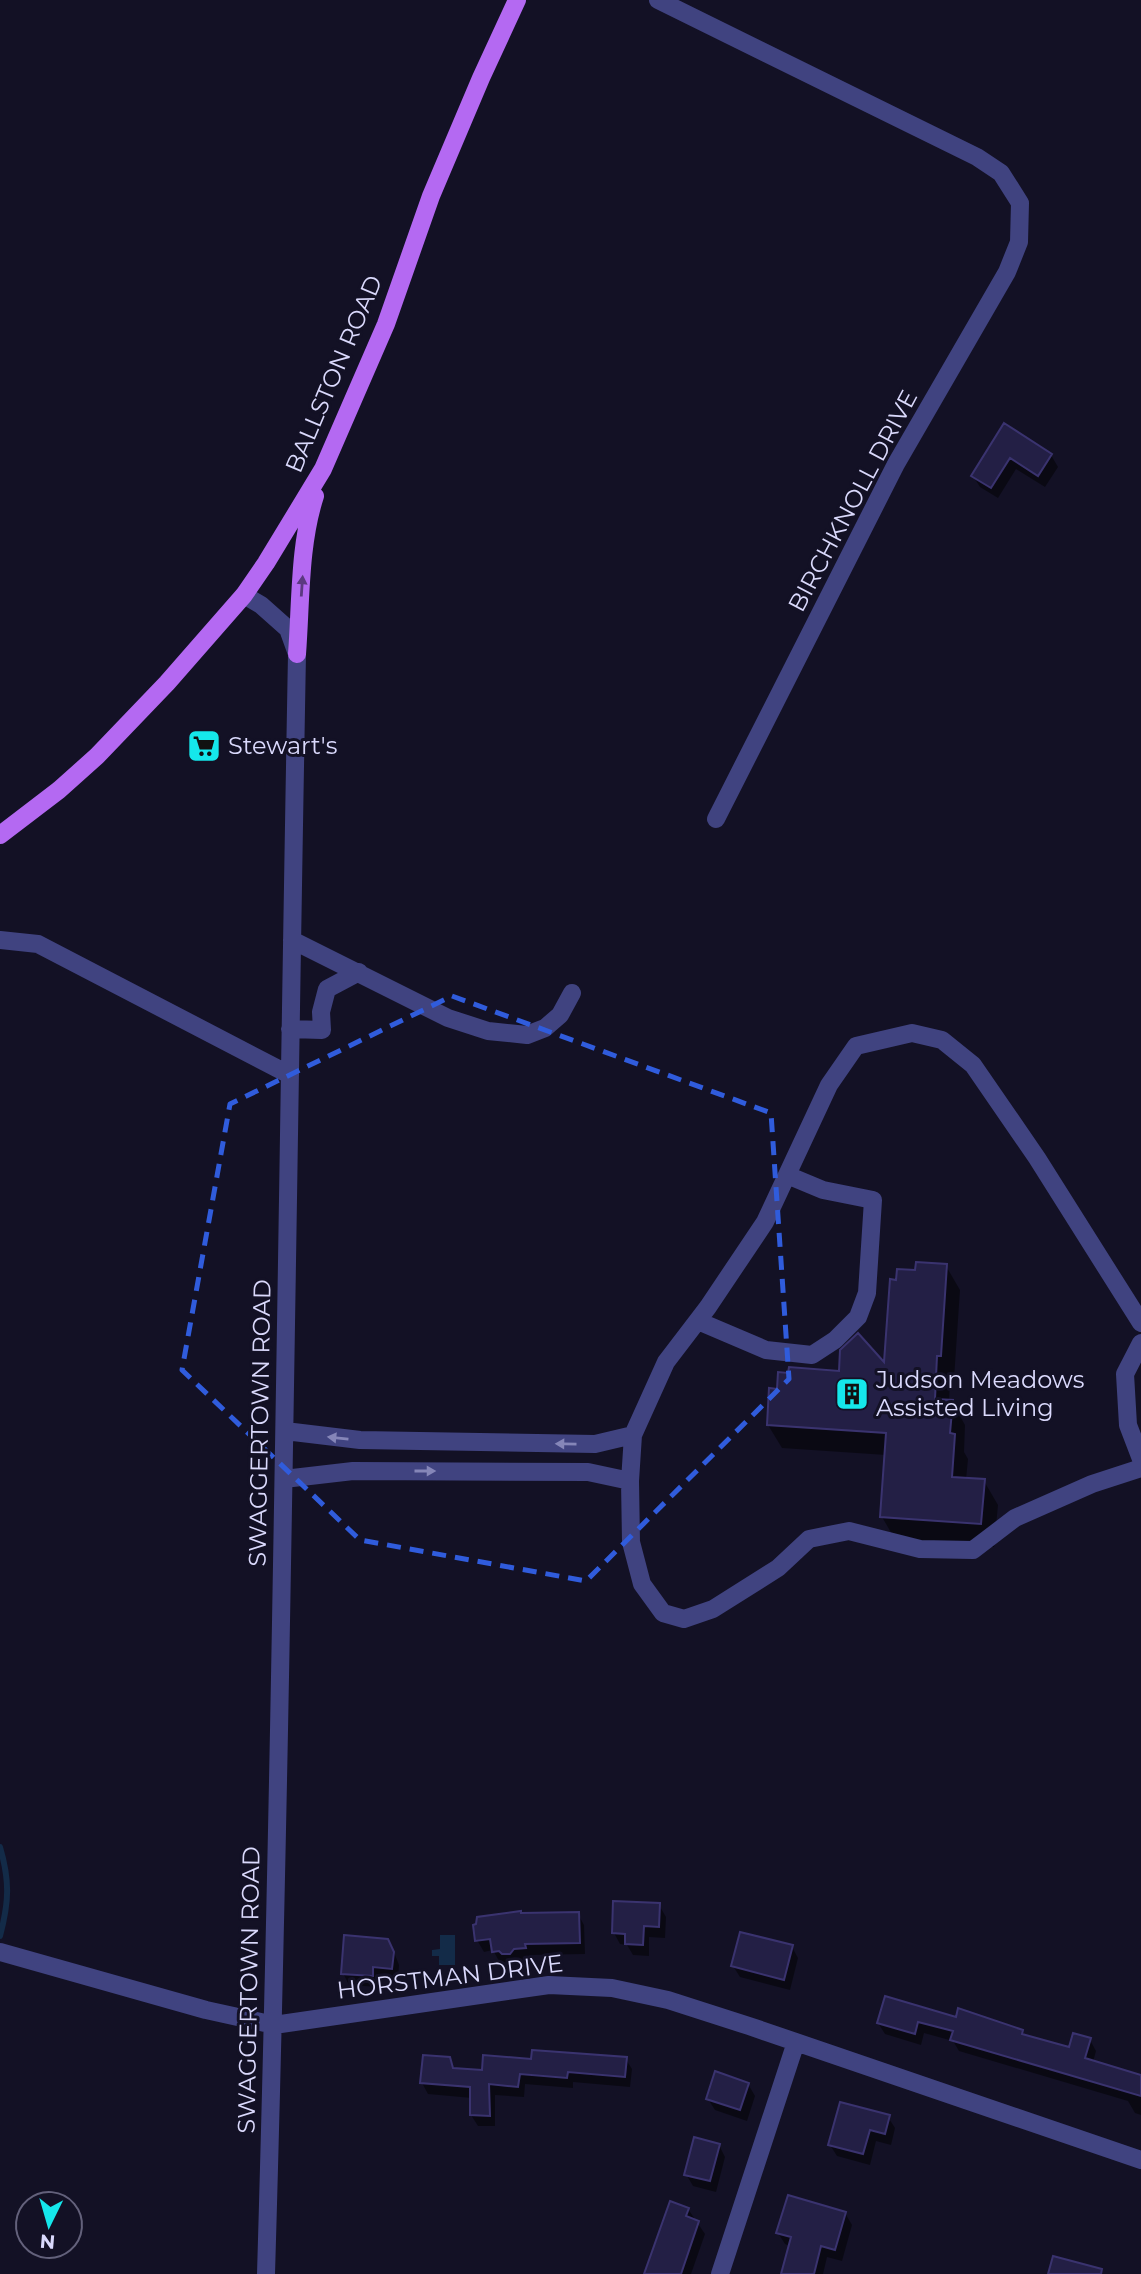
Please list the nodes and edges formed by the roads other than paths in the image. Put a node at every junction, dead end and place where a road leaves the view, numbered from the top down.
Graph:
1 (517, 0) edge
2 (658, 0) edge
3 (323, 469) junction
4 (244, 595) junction
5 (297, 654) junction
6 (716, 819) dead end
7 (0, 835) edge
8 (0, 940) edge
9 (292, 940) junction
10 (359, 972) junction
11 (572, 993) dead end
12 (290, 1029) junction
13 (290, 1075) junction
14 (787, 1175) junction
15 (698, 1321) junction
16 (1141, 1323) edge
17 (1141, 1343) edge
18 (285, 1431) junction
19 (633, 1435) junction
20 (1141, 1459) edge
21 (1141, 1468) edge
22 (284, 1479) junction
23 (630, 1482) junction
24 (0, 1952) edge
25 (274, 2025) junction
26 (796, 2042) junction
27 (1141, 2160) edge
28 (266, 2274) edge
29 (720, 2274) edge

1 - 3 main road, BALLSTON ROAD
2 - 6 street, BIRCHKNOLL DRIVE
3 - 4 main road, BALLSTON ROAD
5 -> 3 main road
4 - 5 street, SWAGGERTOWN ROAD
4 - 7 main road, BALLSTON ROAD
5 - 9 street, SWAGGERTOWN ROAD
8 - 13 street
9 - 10 street
9 - 12 street, SWAGGERTOWN ROAD
10 - 11 street
10 - 12 street
12 - 13 street, SWAGGERTOWN ROAD
13 - 18 street, SWAGGERTOWN ROAD
14 - 15 street
14 - 15 street
14 - 16 street
15 - 19 street
17 - 20 street
19 -> 18 street
18 - 22 street, SWAGGERTOWN ROAD
19 - 23 street
21 - 23 street
22 -> 23 street
22 - 25 street, SWAGGERTOWN ROAD
24 - 25 street, HORSTMAN DRIVE
25 - 26 street, HORSTMAN DRIVE
25 - 28 street, SWAGGERTOWN ROAD
26 - 27 street, HORSTMAN DRIVE
26 - 29 street

